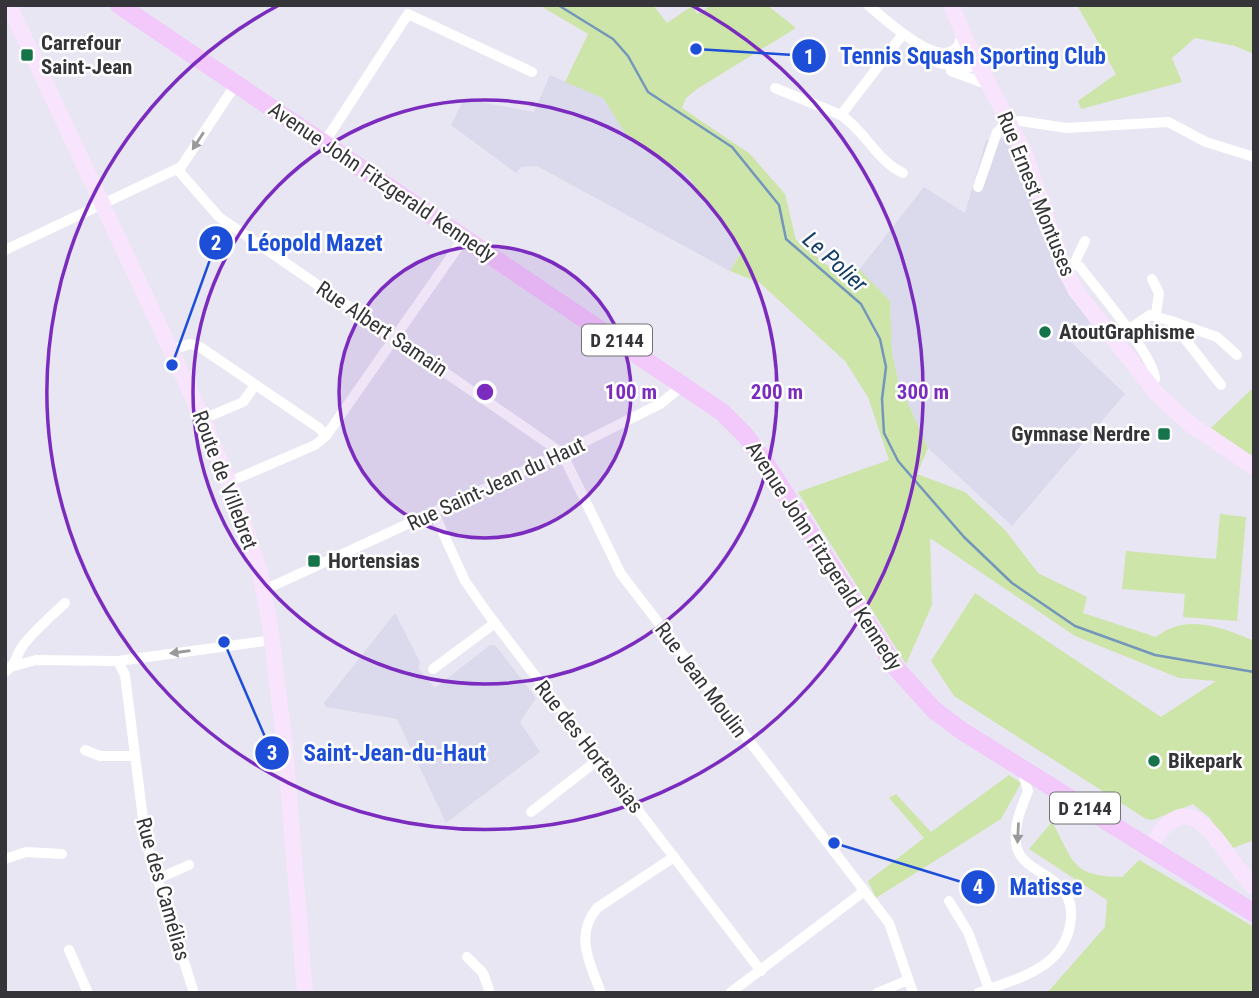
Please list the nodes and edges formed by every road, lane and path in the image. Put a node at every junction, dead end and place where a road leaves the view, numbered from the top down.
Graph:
1 (9, 5) edge
2 (119, 5) edge
3 (868, 5) edge
4 (951, 5) edge
5 (11, 28) edge
6 (962, 33) junction
7 (903, 34) junction
8 (942, 58) junction
9 (975, 60) junction
10 (532, 72) dead end
11 (236, 84) junction
12 (990, 86) junction
13 (775, 88) dead end
14 (841, 115) junction
15 (1009, 122) junction
16 (324, 143) junction
17 (1254, 157) edge
18 (177, 169) junction
19 (903, 173) dead end
20 (978, 187) dead end
21 (102, 204) junction
22 (465, 237) junction
23 (1085, 241) dead end
24 (5, 250) edge
25 (1069, 266) junction
26 (1152, 279) dead end
27 (1156, 314) junction
28 (1171, 321) junction
29 (1128, 330) junction
30 (395, 338) junction
31 (172, 350) junction
32 (1237, 355) dead end
33 (680, 383) junction
34 (1150, 385) junction
35 (1221, 385) dead end
36 (251, 391) dead end
37 (203, 419) junction
38 (326, 436) junction
39 (562, 453) junction
40 (1254, 467) edge
41 (229, 482) junction
42 (434, 513) junction
43 (264, 590) junction
44 (65, 603) dead end
45 (495, 623) junction
46 (272, 640) junction
47 (118, 661) junction
48 (10, 669) edge
49 (433, 669) dead end
50 (85, 750) dead end
51 (134, 756) junction
52 (599, 759) junction
53 (1021, 768) junction
54 (531, 812) dead end
55 (1150, 847) junction
56 (62, 853) dead end
57 (674, 857) junction
58 (5, 859) edge
59 (188, 865) dead end
60 (157, 879) junction
61 (1254, 887) edge
62 (863, 892) junction
63 (949, 901) dead end
64 (1254, 913) edge
65 (69, 950) dead end
66 (467, 957) dead end
67 (761, 971) junction
68 (908, 979) junction
69 (983, 991) edge
70 (88, 993) edge
71 (194, 993) edge
72 (305, 993) edge
73 (490, 993) edge
74 (601, 993) edge
75 (730, 993) edge
76 (877, 993) edge
77 (912, 993) edge

1 - 5 main road, Route de Villebret
2 - 11 main road, Avenue John Fitzgerald Kennedy / D 2144
3 - 7 street
4 - 6 main road, Rue Ernest Montuses
5 - 21 main road, Route de Villebret
6 - 8 street
6 - 9 main road, Rue Ernest Montuses
7 - 8 street
7 - 14 street
8 - 9 street
8 - 12 street
9 - 12 main road, Rue Ernest Montuses
10 - 16 street
11 - 16 main road, Avenue John Fitzgerald Kennedy / D 2144
11 -> 18 street
12 - 15 main road, Rue Ernest Montuses
13 - 14 street
14 - 19 street
15 - 17 street
15 - 20 street
15 - 25 main road, Rue Ernest Montuses
16 - 22 main road, Avenue John Fitzgerald Kennedy / D 2144
18 - 21 street
18 - 30 street, Rue Albert Samain
21 - 24 street
21 - 31 main road, Route de Villebret
22 - 30 street
22 - 33 main road, Avenue John Fitzgerald Kennedy / D 2144
23 - 25 street, Rue Ernest Montuses
25 - 29 street
25 - 34 main road, Rue Ernest Montuses
26 - 27 street
27 - 28 street
27 - 29 street
28 - 32 street
28 - 35 street
29 - 34 street
30 - 38 street
30 - 39 street, Rue Albert Samain
31 - 37 main road, Route de Villebret
31 - 38 street
33 - 39 street, Rue Saint-Jean du Haut
33 - 53 main road, Avenue John Fitzgerald Kennedy / D 2144
34 - 40 main road, Rue Ernest Montuses
36 - 37 street
37 - 41 main road, Route de Villebret
38 - 41 street
39 - 42 street, Rue Saint-Jean du Haut
39 - 62 street, Rue Jean Moulin
41 - 43 main road, Route de Villebret
42 - 43 street, Rue Saint-Jean du Haut
42 - 45 street, Rue des Hortensias
43 - 46 main road, Route de Villebret
44 - 48 street
45 - 49 street
45 - 52 street, Rue des Hortensias
46 -> 47 street
46 - 72 main road, Route de Villebret
47 - 48 street
47 - 51 street, Rue des Camélias
50 - 51 street
51 - 60 street, Rue des Camélias
52 - 54 street
52 - 57 street, Rue des Hortensias
53 - 55 main road, Avenue John Fitzgerald Kennedy / D 2144
53 -> 69 street
55 - 61 main road
55 - 64 main road, Avenue John Fitzgerald Kennedy / D 2144
56 - 58 street
57 - 67 street, Rue des Hortensias
57 - 74 street
59 - 60 street
60 - 71 street, Rue des Camélias
62 - 67 street
62 - 68 street, Rue Jean Moulin
63 - 69 street
65 - 70 street
66 - 73 street
67 - 75 street
68 - 76 street
68 - 77 street, Rue Jean Moulin

